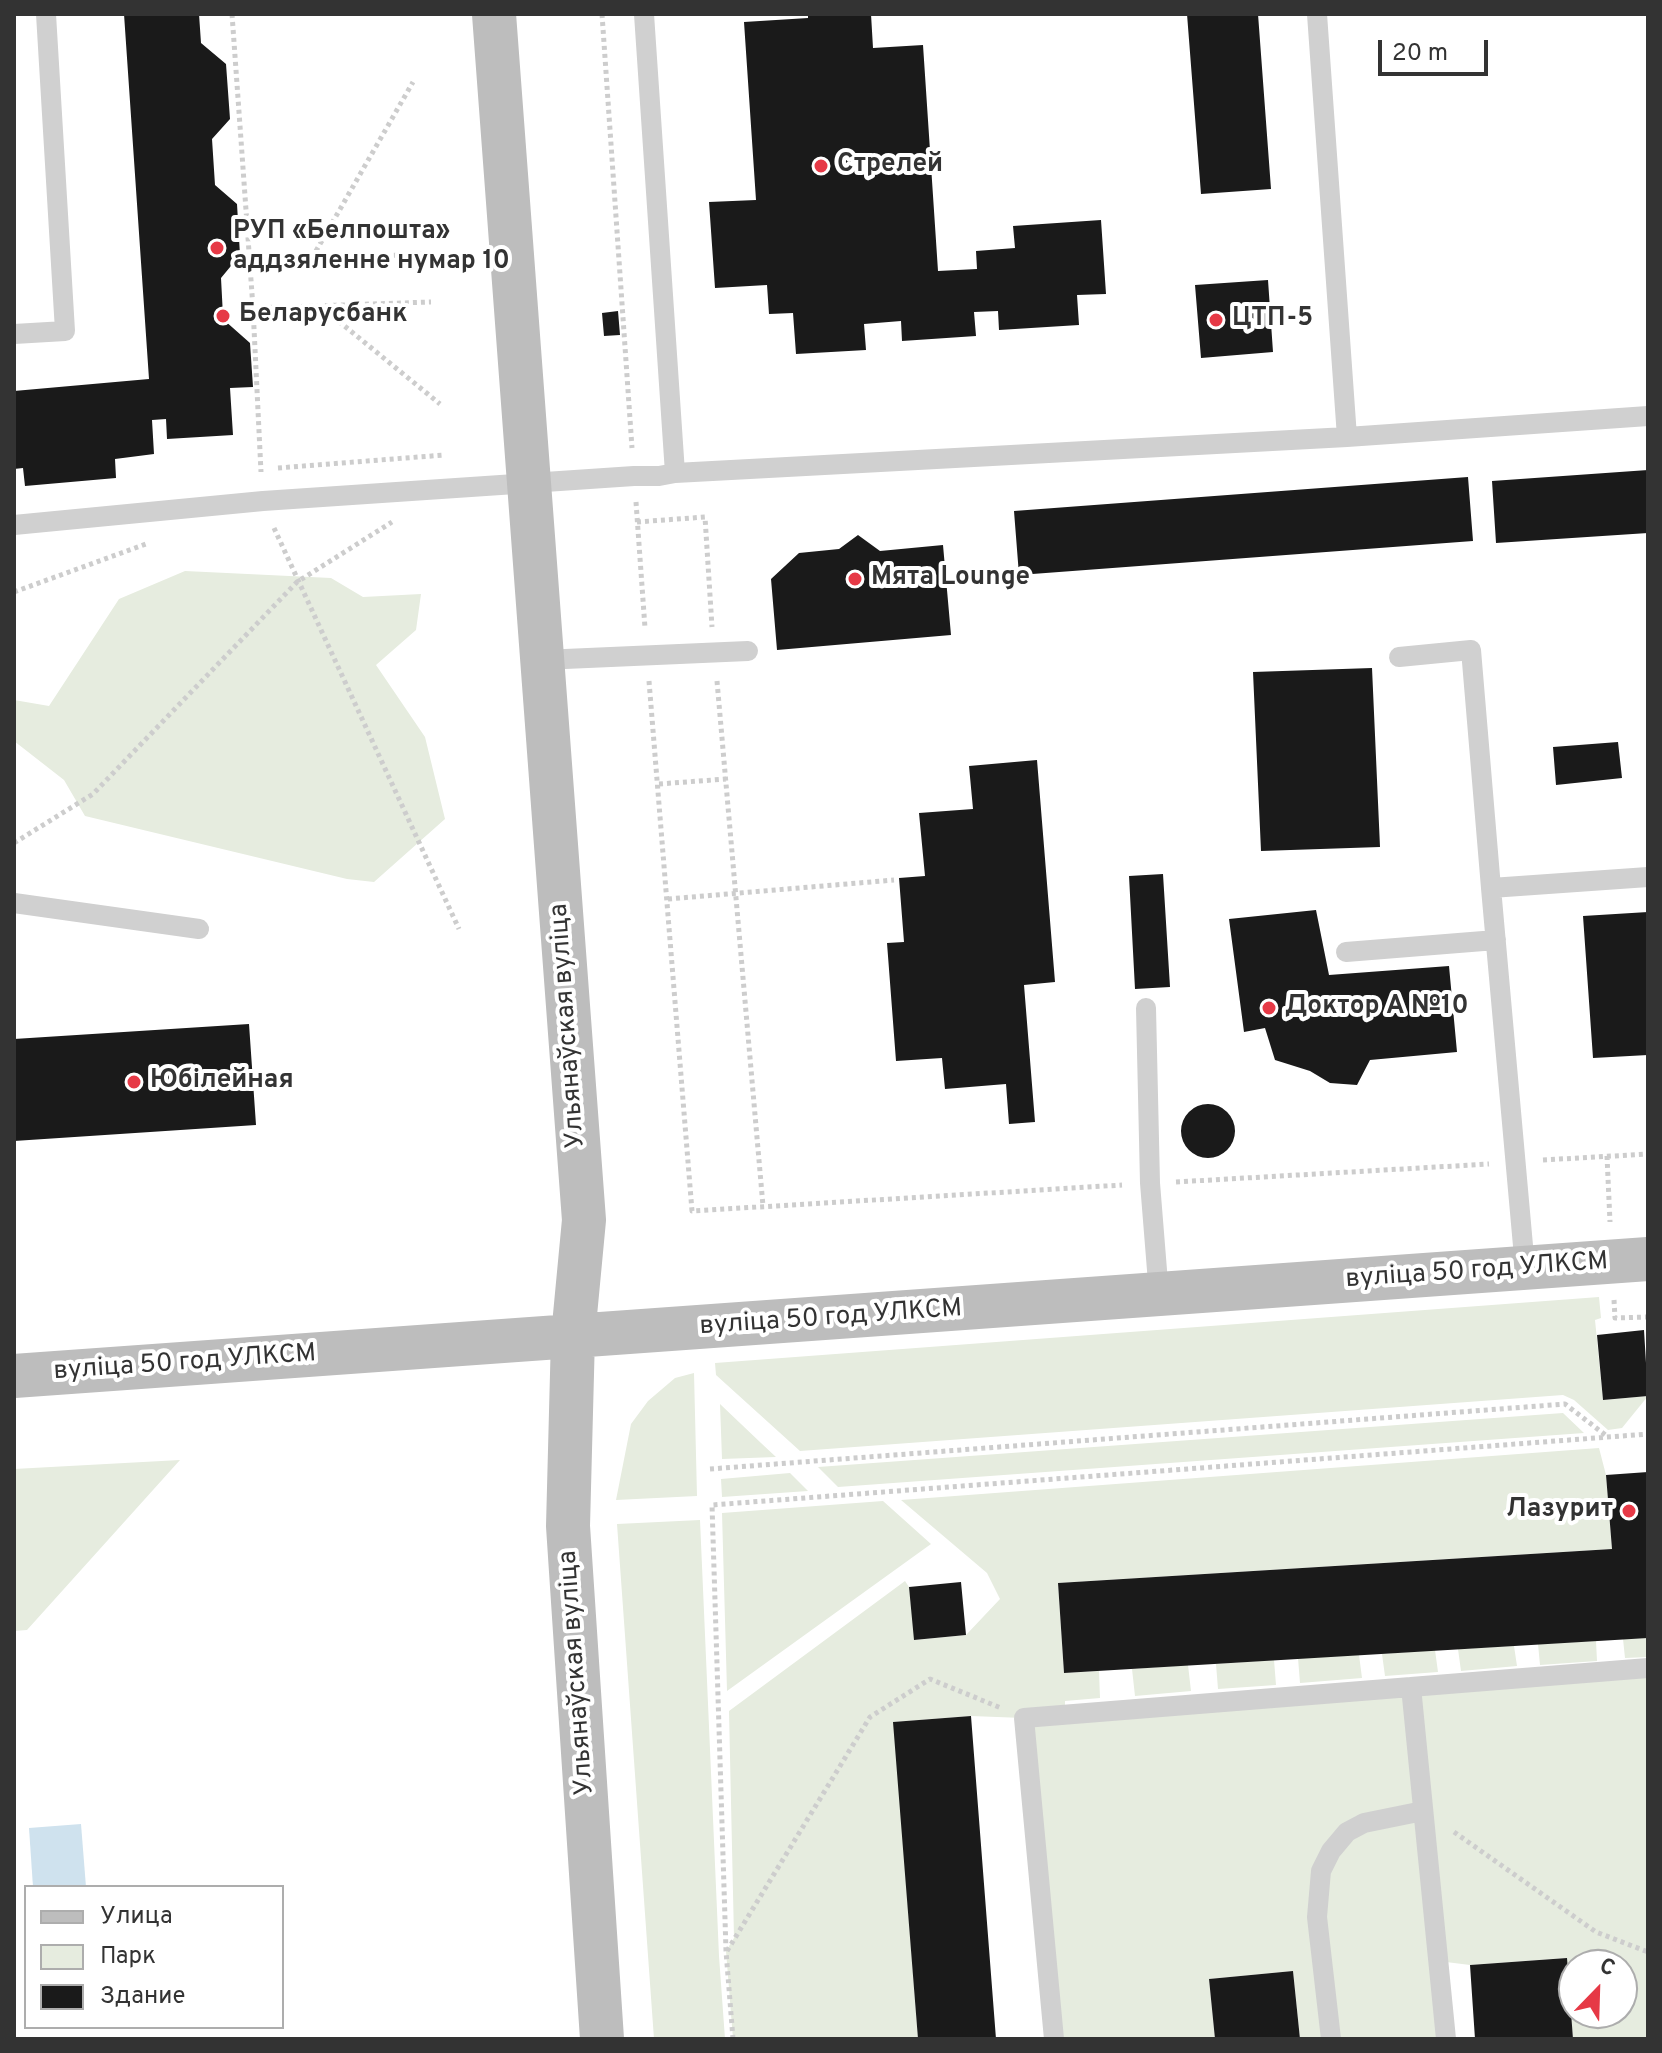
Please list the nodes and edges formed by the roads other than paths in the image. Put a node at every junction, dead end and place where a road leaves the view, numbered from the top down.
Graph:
1 (46, 14) edge
2 (494, 14) edge
3 (644, 14) edge
4 (1317, 14) edge
5 (14, 334) edge
6 (1648, 416) edge
7 (1347, 437) junction
8 (675, 473) junction
9 (529, 484) junction
10 (14, 525) edge
11 (748, 651) dead end
12 (1399, 657) dead end
13 (542, 660) junction
14 (1648, 877) edge
15 (1491, 888) junction
16 (14, 903) edge
17 (199, 929) dead end
18 (1496, 940) junction
19 (1346, 952) dead end
20 (1146, 1008) dead end
21 (1648, 1259) edge
22 (1525, 1268) junction
23 (1159, 1295) junction
24 (573, 1336) junction
25 (14, 1376) edge
26 (1648, 1668) edge
27 (1411, 1687) junction
28 (1423, 1811) junction
29 (602, 2039) edge
30 (1054, 2039) edge
31 (1331, 2039) edge
32 (1446, 2039) edge

1 - 5 lane
2 - 9 main road, Ульянаўская вуліца
3 - 8 lane
4 - 7 lane
6 - 7 lane
7 - 8 lane
8 - 9 lane
9 - 10 lane
9 - 13 main road, Ульянаўская вуліца
11 - 13 lane
12 - 15 lane
13 - 24 main road, Ульянаўская вуліца
14 - 15 lane
15 - 18 lane
16 - 17 lane
18 - 19 lane
18 - 22 lane
20 - 23 lane
21 - 22 main road, вуліца 50 год УЛКСМ
22 - 23 main road, вуліца 50 год УЛКСМ
23 - 24 main road, вуліца 50 год УЛКСМ
24 - 25 main road, вуліца 50 год УЛКСМ
24 - 29 main road, Ульянаўская вуліца
26 - 27 lane
27 - 28 lane
27 - 30 lane
28 - 31 lane
28 - 32 lane

